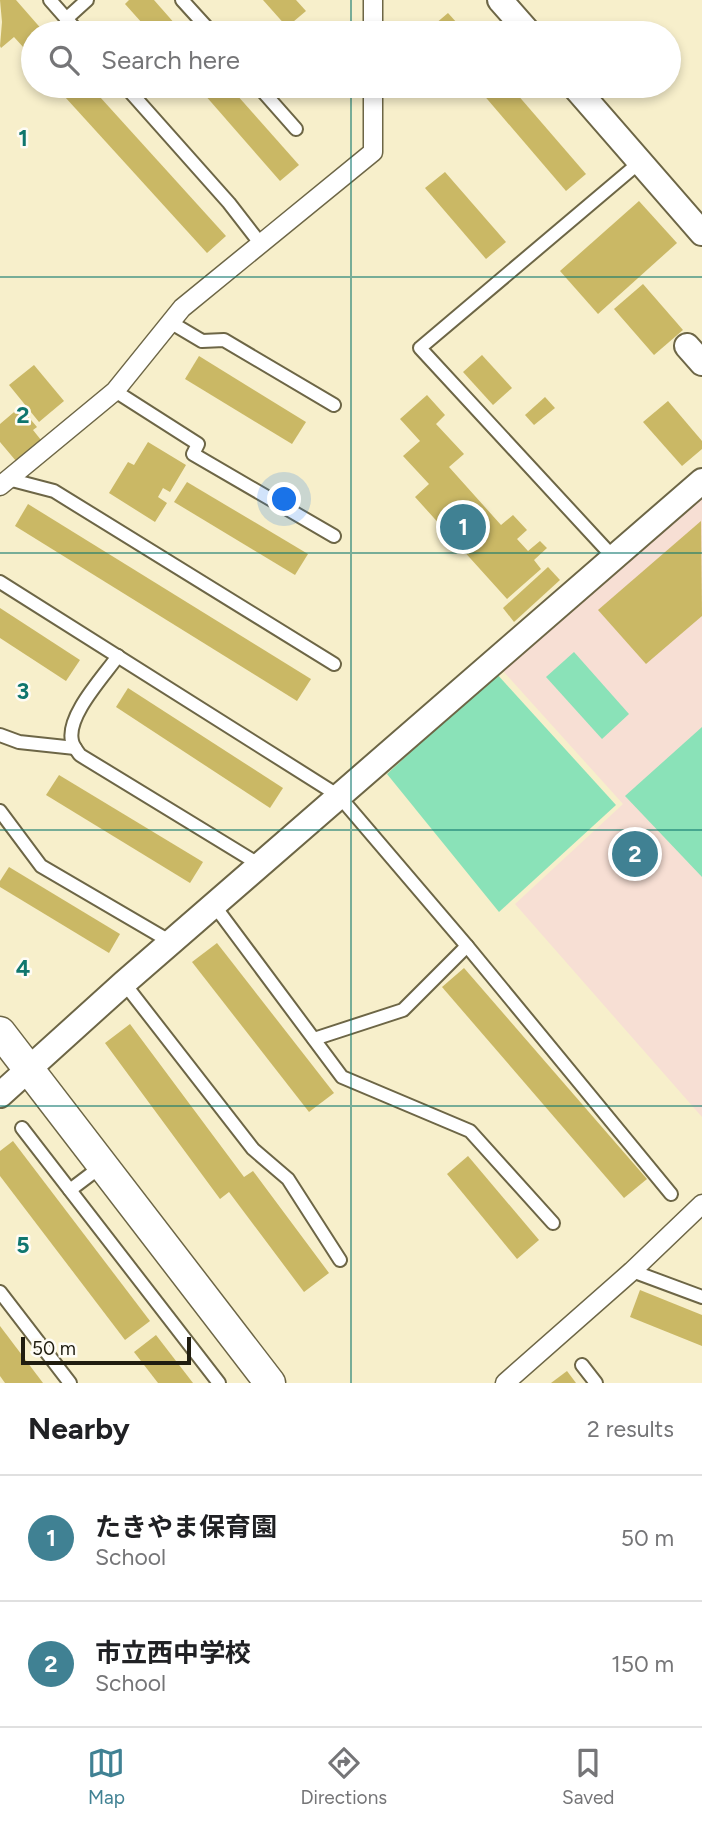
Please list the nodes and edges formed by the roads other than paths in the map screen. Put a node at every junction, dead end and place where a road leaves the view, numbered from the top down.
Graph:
1 (50, 0) edge
2 (87, 0) edge
3 (182, 0) edge
4 (373, 0) edge
5 (500, 0) edge
6 (66, 19) joint
7 (201, 21) edge
8 (373, 21) edge
9 (518, 21) edge
10 (136, 98) edge
11 (269, 98) edge
12 (373, 98) edge
13 (584, 98) edge
14 (296, 129) dead end
15 (639, 162) junction
16 (702, 233) edge
17 (260, 243) junction
18 (170, 322) junction
19 (115, 391) junction
20 (334, 405) dead end
21 (702, 481) edge
22 (4, 482) edge
23 (334, 536) dead end
24 (614, 558) junction
25 (0, 582) edge
26 (118, 656) junction
27 (334, 664) dead end
28 (0, 735) edge
29 (75, 748) junction
30 (339, 796) junction
31 (0, 811) edge
32 (260, 865) junction
33 (214, 905) junction
34 (171, 942) junction
35 (467, 946) junction
36 (124, 983) junction
37 (0, 1032) edge
38 (314, 1039) junction
39 (28, 1068) junction
40 (0, 1095) edge
41 (22, 1128) dead end
42 (103, 1165) junction
43 (70, 1190) junction
44 (671, 1194) dead end
45 (702, 1204) edge
46 (552, 1223) dead end
47 (340, 1260) dead end
48 (632, 1271) junction
49 (0, 1292) edge
50 (702, 1297) edge
51 (582, 1365) dead end
52 (70, 1383) edge
53 (219, 1383) edge
54 (271, 1383) edge
55 (505, 1383) edge
56 (596, 1383) edge

1 - 6 lane
2 - 6 lane
3 - 7 lane
4 - 8 street
5 - 9 street
10 - 17 lane
11 - 14 lane
12 - 17 street
13 - 15 street
15 - 16 street
15 - 24 lane
17 - 18 street
18 - 19 street
18 - 20 lane
19 - 22 street
19 - 23 lane
21 - 24 street
22 - 27 lane
24 - 30 street
25 - 26 lane
26 - 29 lane
26 - 30 lane
28 - 29 lane
29 - 32 lane
30 - 32 street
30 - 35 lane
31 - 34 lane
32 - 33 street
33 - 34 street
33 - 38 lane
34 - 36 street
35 - 38 lane
35 - 44 lane
36 - 39 street
36 - 47 lane
37 - 39 street
38 - 46 lane
39 - 40 street
39 - 42 street
41 - 43 lane
42 - 43 lane
42 - 54 street
43 - 53 lane
45 - 48 street
48 - 50 lane
48 - 55 street
49 - 52 lane
51 - 56 lane

